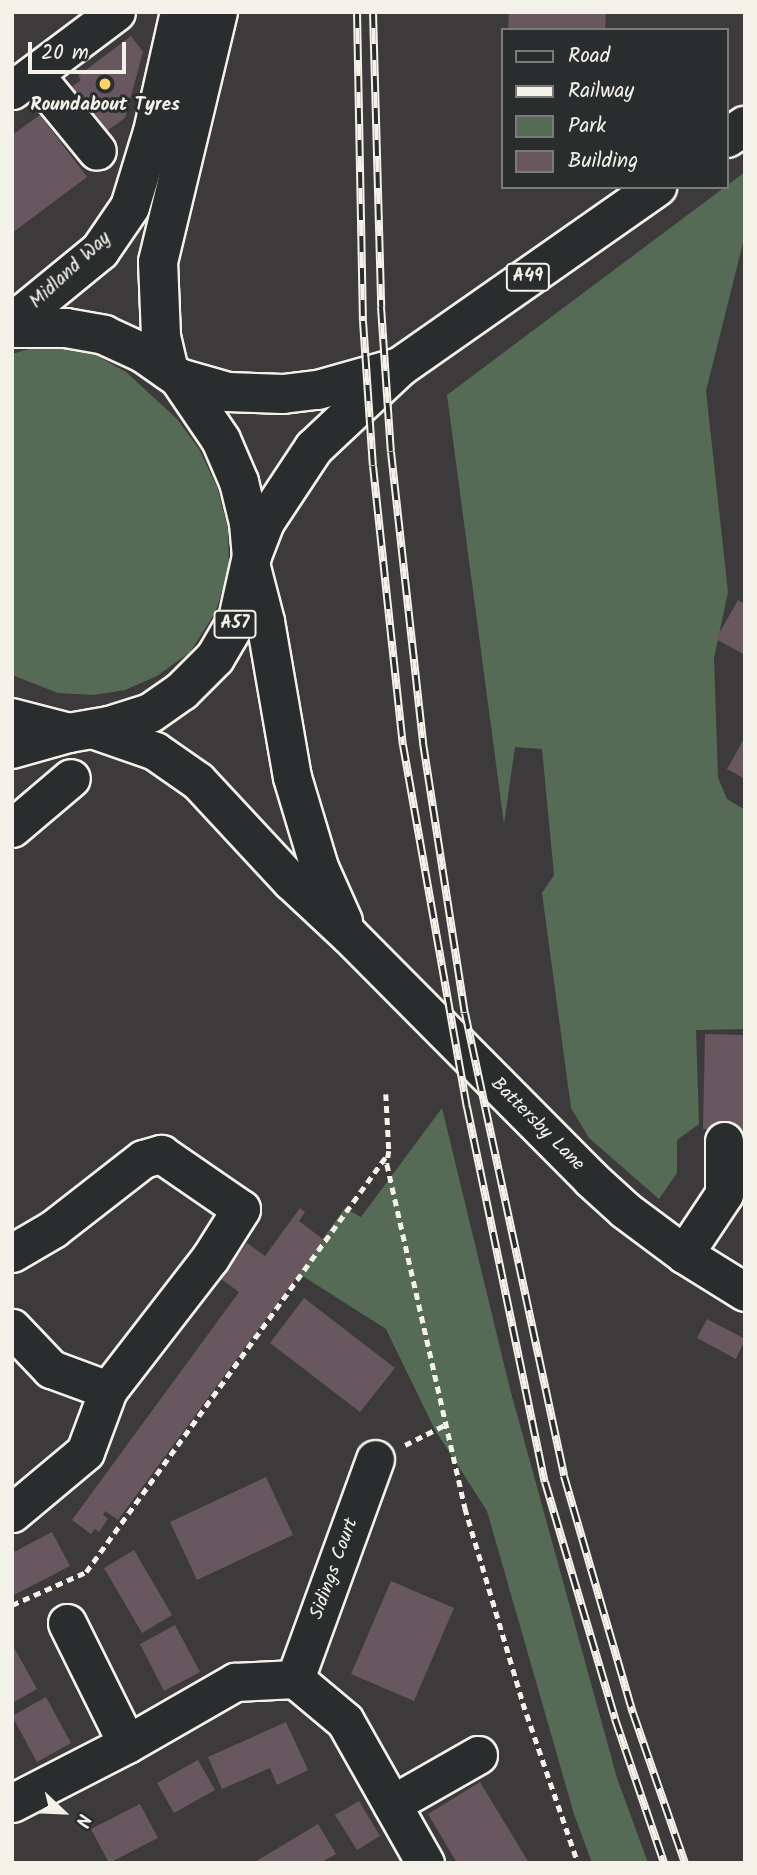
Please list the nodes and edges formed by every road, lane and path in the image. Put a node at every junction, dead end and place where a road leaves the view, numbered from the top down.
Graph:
1 (116, 12) edge
2 (180, 12) edge
3 (218, 12) edge
4 (23, 82) edge
5 (745, 126) edge
6 (729, 137) edge
7 (97, 151) dead end
8 (654, 189) edge
9 (12, 326) edge
10 (400, 367) junction
11 (174, 374) junction
12 (252, 561) junction
13 (12, 718) edge
14 (80, 731) junction
15 (12, 748) edge
16 (71, 778) dead end
17 (12, 828) edge
18 (349, 935) junction
19 (386, 1094) dead end
20 (724, 1141) dead end
21 (389, 1151) junction
22 (12, 1253) edge
23 (684, 1254) junction
24 (745, 1292) edge
25 (12, 1328) edge
26 (108, 1390) junction
27 (445, 1425) junction
28 (375, 1459) joint
29 (14, 1503) edge
30 (12, 1605) edge
31 (67, 1623) dead end
32 (295, 1679) junction
33 (127, 1744) junction
34 (478, 1755) dead end
35 (12, 1803) edge
36 (392, 1804) junction
37 (425, 1863) edge
38 (578, 1863) edge

1 - 4 street
2 - 9 main road, Midland Way / A57
3 - 11 main road, A57
4 - 7 street
5 - 6 main road
8 - 10 main road, A49
9 - 11 main road, A57
10 - 11 main road, A49
10 - 12 main road, A49
11 - 12 main road, A57
12 - 14 main road, A57
12 - 18 street, Battersby Lane
13 - 14 main road
14 - 15 main road, A57
14 - 18 street, Battersby Lane
16 - 17 street
18 - 23 street, Battersby Lane
19 - 21 path
20 - 23 street
21 - 27 path
21 - 30 path
22 - 26 street
23 - 24 street, Battersby Lane
25 - 26 street
26 - 29 street
27 - 28 path
27 - 38 path
28 - 32 street, Sidings Court
31 - 33 street
32 - 33 street
32 - 36 street
33 - 35 street
34 - 36 street
36 - 37 street

